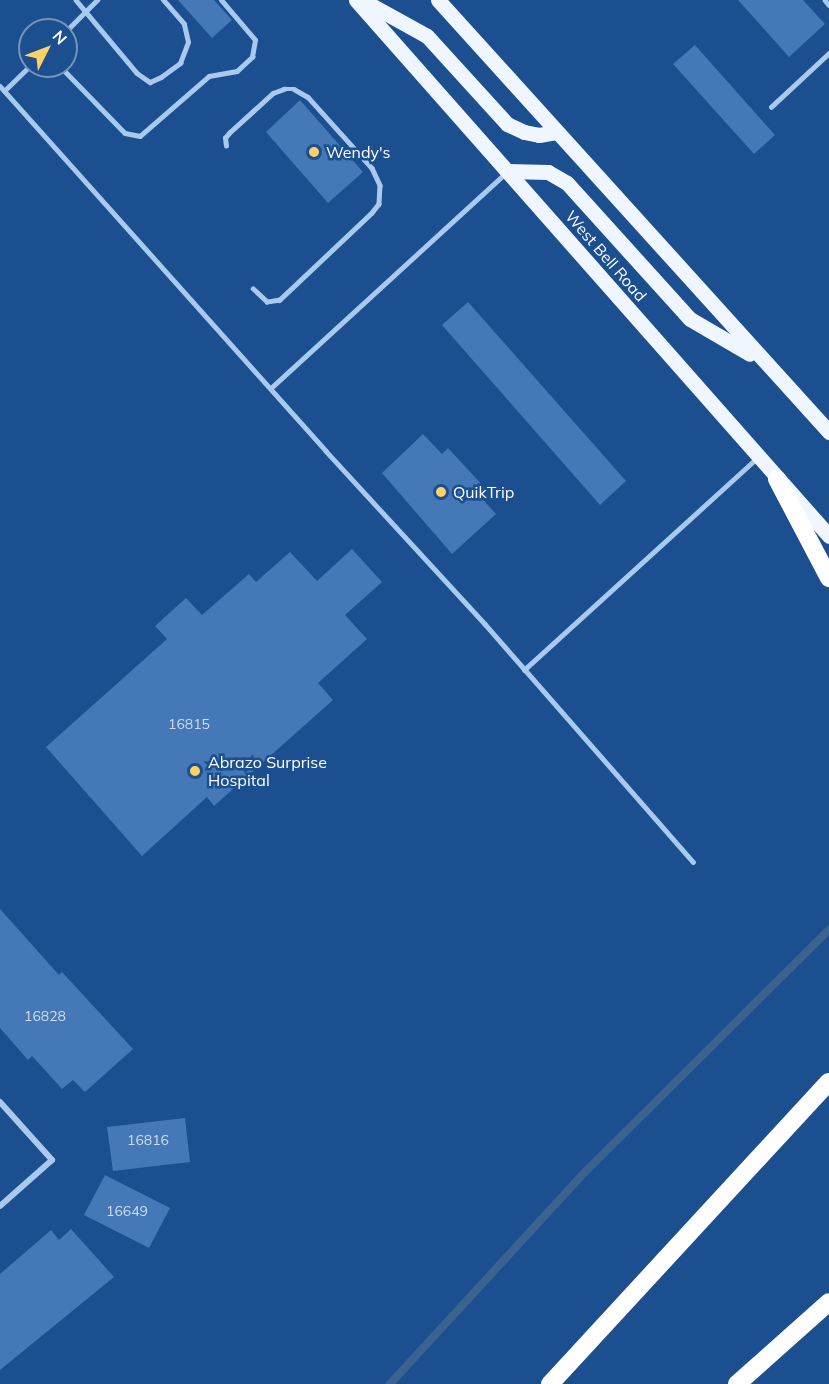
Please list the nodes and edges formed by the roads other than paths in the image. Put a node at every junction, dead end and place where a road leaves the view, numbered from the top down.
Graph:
1 (76, 0) edge
2 (97, 0) edge
3 (163, 0) edge
4 (221, 0) edge
5 (356, 0) edge
6 (362, 0) edge
7 (438, 0) edge
8 (825, 0) edge
9 (829, 5) edge
10 (86, 11) junction
11 (78, 19) edge
12 (829, 53) edge
13 (18, 78) edge
14 (71, 78) edge
15 (0, 86) edge
16 (4, 91) junction
17 (771, 107) dead end
18 (556, 132) junction
19 (226, 146) dead end
20 (508, 171) junction
21 (253, 289) dead end
22 (765, 363) junction
23 (271, 388) junction
24 (829, 432) edge
25 (758, 457) junction
26 (777, 479) junction
27 (829, 536) edge
28 (829, 578) edge
29 (524, 669) junction
30 (693, 862) dead end
31 (829, 1082) edge
32 (0, 1102) edge
33 (0, 1206) edge
34 (829, 1302) edge
35 (550, 1384) edge
36 (737, 1384) edge

1 - 10 lane
2 - 10 lane
3 - 10 lane
4 - 14 lane
5 - 20 main road, West Bell Road
6 - 18 main road
7 - 18 main road
8 - 9 lane
10 - 11 lane
12 - 17 lane
13 - 16 lane
15 - 16 lane
16 - 23 lane
18 - 22 main road
19 - 21 lane
20 - 22 main road
20 - 23 lane
20 - 25 main road, West Bell Road
22 - 24 main road
23 - 29 lane
25 - 26 main road, West Bell Road
25 - 29 lane
26 - 27 main road, West Bell Road
26 - 28 highway
29 - 30 lane
31 - 35 highway
32 - 33 street
34 - 36 highway

